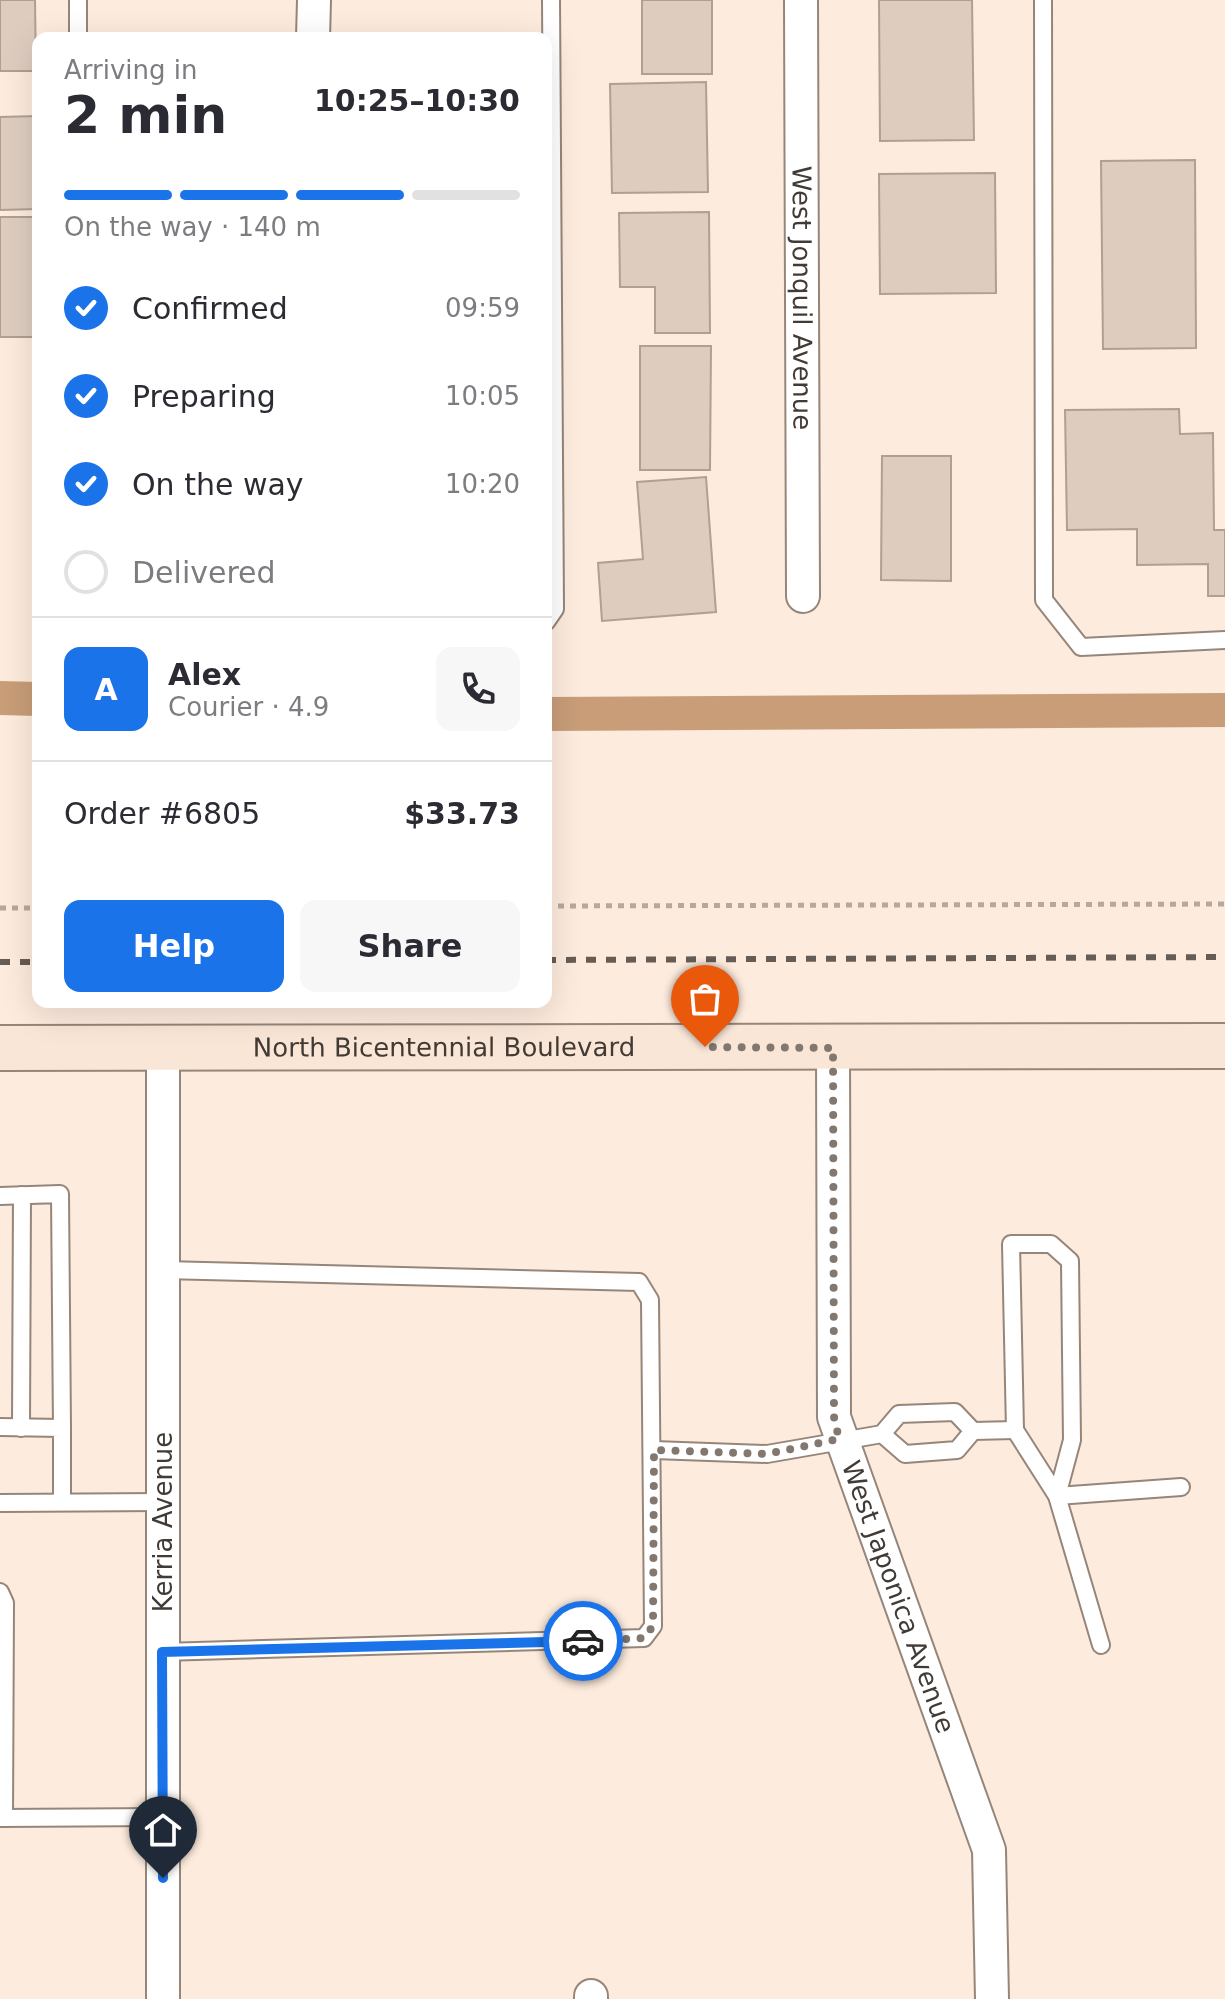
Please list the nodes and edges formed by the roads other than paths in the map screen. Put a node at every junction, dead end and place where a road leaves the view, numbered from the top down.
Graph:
1 (78, 0) edge
2 (314, 0) edge
3 (551, 0) edge
4 (801, 0) edge
5 (1043, 0) edge
6 (78, 32) edge
7 (313, 32) edge
8 (551, 32) edge
9 (552, 152) edge
10 (803, 596) dead end
11 (552, 613) edge
12 (1225, 640) edge
13 (163, 1046) junction
14 (1225, 1046) edge
15 (0, 1048) edge
16 (833, 1048) junction
17 (22, 1195) junction
18 (0, 1196) edge
19 (163, 1270) junction
20 (0, 1427) edge
21 (21, 1428) junction
22 (62, 1428) junction
23 (1015, 1430) junction
24 (973, 1431) junction
25 (882, 1434) junction
26 (839, 1439) junction
27 (654, 1450) junction
28 (1181, 1487) dead end
29 (1057, 1496) junction
30 (62, 1502) junction
31 (163, 1502) junction
32 (0, 1503) edge
33 (0, 1592) edge
34 (1101, 1645) dead end
35 (162, 1652) junction
36 (163, 1817) junction
37 (2, 1818) edge
38 (163, 1999) edge
39 (992, 1999) edge

1 - 6 lane
2 - 7 street
3 - 8 lane
4 - 10 street, West Jonquil Avenue
5 - 12 lane
9 - 11 lane
13 - 15 main road, North Bicentennial Boulevard
13 - 16 main road, North Bicentennial Boulevard
13 - 19 street, Kerria Avenue
14 - 16 main road, North Bicentennial Boulevard
16 - 26 street, West Japonica Avenue
17 - 18 lane
17 - 21 lane
17 - 22 lane
19 - 27 lane
19 - 31 street, Kerria Avenue
20 - 21 lane
21 - 22 lane
22 - 30 lane
23 - 24 lane
23 - 29 lane
23 - 29 lane
24 - 25 lane
24 - 25 lane
25 - 26 lane
26 - 27 lane
26 - 39 street, West Japonica Avenue
27 - 35 lane
28 - 29 lane
29 - 34 lane
30 - 31 lane
30 - 32 lane
31 - 35 street, Kerria Avenue
33 - 37 lane
35 - 36 street, Kerria Avenue
36 - 37 lane
36 - 38 street, Kerria Avenue

